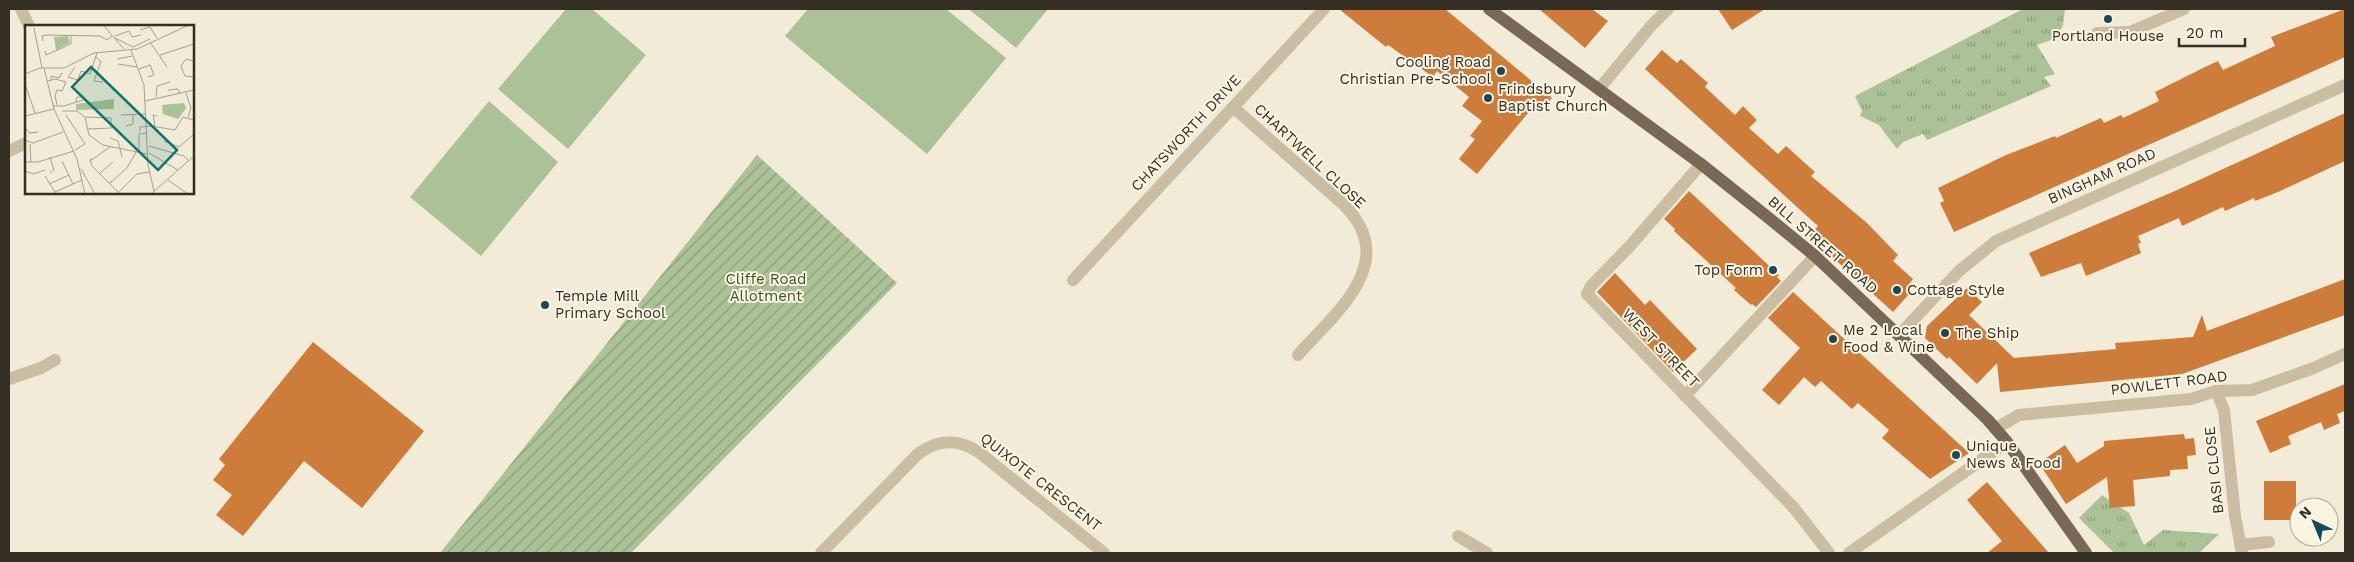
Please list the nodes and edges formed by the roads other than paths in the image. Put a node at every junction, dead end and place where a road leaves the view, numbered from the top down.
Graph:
1 (21, 9) edge
2 (1324, 9) edge
3 (1489, 9) edge
4 (1668, 9) edge
5 (2184, 9) edge
6 (29, 25) edge
7 (2097, 33) dead end
8 (2345, 86) edge
9 (1599, 89) junction
10 (1233, 107) junction
11 (25, 143) edge
12 (9, 151) edge
13 (1701, 164) junction
14 (1815, 256) junction
15 (1072, 280) dead end
16 (1899, 335) junction
17 (2345, 354) edge
18 (1298, 356) dead end
19 (56, 360) dead end
20 (9, 379) edge
21 (2216, 391) junction
22 (1685, 396) junction
23 (1995, 429) junction
24 (2007, 442) junction
25 (1458, 536) dead end
26 (2270, 542) dead end
27 (2241, 549) edge
28 (820, 553) edge
29 (1104, 553) edge
30 (1487, 553) edge
31 (1828, 553) edge
32 (1849, 553) edge
33 (2086, 553) edge

1 - 6 street
2 - 10 street, CHATSWORTH DRIVE
3 - 9 main road, BILL STREET ROAD
4 - 9 street
5 - 7 street
8 - 16 street, BINGHAM ROAD
9 - 13 main road, BILL STREET ROAD
10 - 15 street, CHATSWORTH DRIVE
10 - 18 street, CHARTWELL CLOSE
11 - 12 street
13 - 14 main road, BILL STREET ROAD
13 - 22 street, WEST STREET
14 - 16 main road, BILL STREET ROAD
14 - 22 street
16 - 23 main road, BILL STREET ROAD
17 - 21 street, POWLETT ROAD
19 - 20 street
21 - 23 street, POWLETT ROAD
21 - 27 street, BASI CLOSE
22 - 31 street, WEST STREET
23 - 24 main road, BILL STREET ROAD
24 - 32 street
24 - 33 main road, BILL STREET ROAD
25 - 30 street
26 - 27 street, BASI CLOSE
28 - 29 street, QUIXOTE CRESCENT

